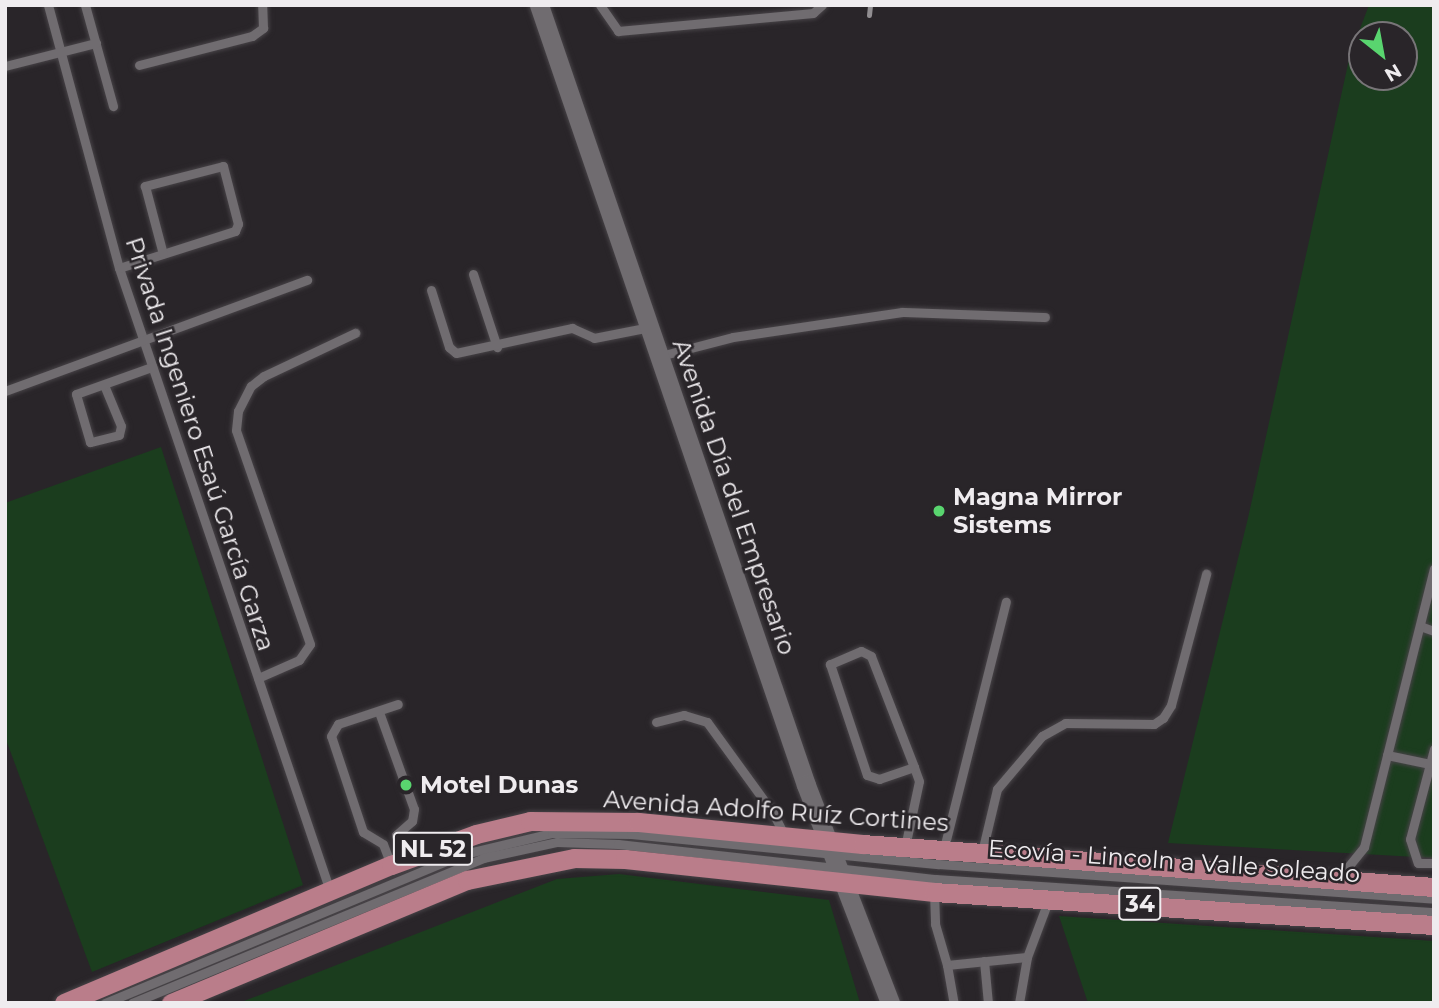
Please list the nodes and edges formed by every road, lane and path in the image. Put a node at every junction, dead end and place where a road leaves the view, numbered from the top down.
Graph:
1 (48, 5) edge
2 (85, 5) edge
3 (262, 5) edge
4 (539, 5) edge
5 (600, 5) edge
6 (822, 5) edge
7 (96, 43) junction
8 (60, 54) junction
9 (139, 65) dead end
10 (5, 66) edge
11 (113, 106) dead end
12 (163, 254) junction
13 (119, 268) junction
14 (473, 274) dead end
15 (307, 280) dead end
16 (431, 290) dead end
17 (1045, 317) dead end
18 (650, 327) junction
19 (355, 333) dead end
20 (142, 340) junction
21 (497, 347) junction
22 (660, 356) junction
23 (152, 367) junction
24 (104, 385) junction
25 (5, 391) edge
26 (1434, 569) edge
27 (1206, 574) dead end
28 (1006, 602) dead end
29 (1420, 626) junction
30 (1434, 631) edge
31 (258, 678) junction
32 (398, 704) dead end
33 (379, 712) junction
34 (656, 722) dead end
35 (1434, 749) edge
36 (1387, 755) junction
37 (1430, 764) junction
38 (914, 767) junction
39 (784, 836) junction
40 (905, 847) junction
41 (944, 848) junction
42 (982, 852) junction
43 (837, 861) junction
44 (397, 863) junction
45 (1434, 863) edge
46 (1338, 879) junction
47 (1434, 887) edge
48 (330, 891) junction
49 (934, 892) junction
50 (1434, 899) edge
51 (1048, 900) junction
52 (1434, 912) edge
53 (1434, 925) edge
54 (1027, 957) junction
55 (984, 961) junction
56 (947, 965) junction
57 (64, 1003) edge
58 (105, 1003) edge
59 (132, 1003) edge
60 (170, 1003) edge
61 (890, 1003) edge
62 (954, 1003) edge
63 (988, 1003) edge
64 (1019, 1003) edge

1 - 8 lane, Privada Ingeniero Esaú García Garza
2 - 7 lane
3 - 9 lane
4 - 18 street, Avenida Día del Empresario
5 - 6 lane
7 - 8 lane
7 - 11 lane
8 - 10 lane
8 - 13 lane, Privada Ingeniero Esaú García Garza
12 - 12 lane
12 - 13 lane
13 - 20 lane, Privada Ingeniero Esaú García Garza
14 - 21 lane
15 - 20 lane
16 - 21 lane
17 - 22 lane
18 - 21 lane
18 - 22 street, Avenida Día del Empresario
19 - 31 lane
20 - 23 lane, Privada Ingeniero Esaú García Garza
20 - 25 lane
22 - 43 street, Avenida Día del Empresario
23 - 24 lane
23 - 31 lane, Privada Ingeniero Esaú García Garza
24 - 24 lane
26 - 29 lane
27 - 42 lane
28 - 41 lane
29 - 30 lane
29 - 36 lane
31 - 48 lane, Privada Ingeniero Esaú García Garza
32 - 33 lane
33 - 44 lane
33 - 44 lane
34 - 39 lane
35 - 37 lane
36 - 37 lane
36 - 46 lane
37 - 45 lane
38 - 38 lane
38 - 40 lane
39 - 43 main road, Avenida Adolfo Ruíz Cortines / NL 52
39 - 44 main road, Avenida Adolfo Ruíz Cortines / NL 52
40 - 41 main road, Avenida Adolfo Ruíz Cortines / 34
40 - 43 main road, Avenida Adolfo Ruíz Cortines / 34
41 - 42 main road, Avenida Adolfo Ruíz Cortines / 34
42 - 46 main road, Avenida Adolfo Ruíz Cortines / 34
43 - 49 main road, Avenida Adolfo Ruíz Cortines / 34
43 - 50 lane, Ecovía - Lincoln a Valle Soleado
43 - 52 lane
43 - 58 lane, Ecovía - Lincoln a Valle Soleado
43 - 59 lane
43 - 60 main road, Avenida Adolfo Ruíz Cortines / NL 52
43 - 61 street, Avenida Día del Empresario
44 - 48 main road, Avenida Adolfo Ruíz Cortines / NL 52
46 - 47 main road, Avenida Adolfo Ruíz Cortines / 34
48 - 57 main road, Avenida Adolfo Ruíz Cortines / NL 52
49 - 51 main road, Avenida Adolfo Ruíz Cortines / 34
49 - 56 lane
51 - 53 main road, Avenida Adolfo Ruíz Cortines / 34
51 - 54 lane
54 - 55 lane
54 - 64 lane
55 - 56 lane
55 - 63 lane
56 - 62 lane

